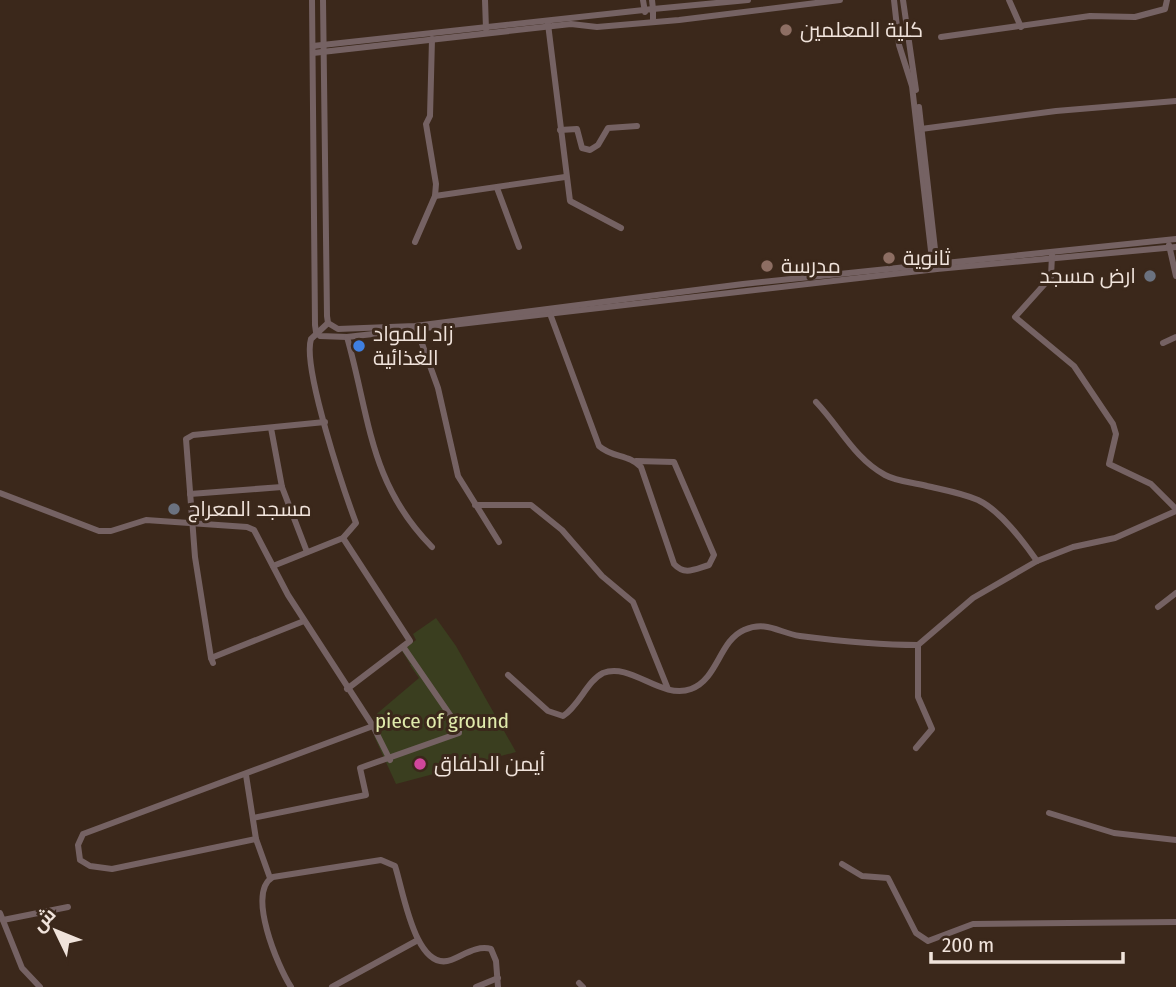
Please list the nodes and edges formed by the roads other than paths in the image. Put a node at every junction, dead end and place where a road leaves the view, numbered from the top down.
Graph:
1 (312, 0) edge
2 (324, 0) edge
3 (485, 0) edge
4 (643, 0) edge
5 (652, 0) edge
6 (748, 0) edge
7 (840, 0) edge
8 (894, 0) edge
9 (904, 0) edge
10 (1009, 0) edge
11 (1166, 3) edge
12 (1176, 4) edge
13 (653, 9) junction
14 (645, 10) junction
15 (653, 20) junction
16 (645, 21) junction
17 (548, 24) junction
18 (1021, 27) junction
19 (486, 29) junction
20 (941, 37) dead end
21 (432, 39) junction
22 (325, 48) junction
23 (313, 50) junction
24 (1176, 101) edge
25 (637, 126) dead end
26 (920, 129) junction
27 (560, 130) junction
28 (565, 177) junction
29 (497, 188) junction
30 (435, 196) junction
31 (621, 228) dead end
32 (415, 242) dead end
33 (1172, 244) edge
34 (519, 247) dead end
35 (1052, 254) junction
36 (935, 267) junction
37 (1176, 276) edge
38 (550, 312) junction
39 (328, 323) junction
40 (416, 328) junction
41 (316, 332) junction
42 (347, 337) junction
43 (1176, 337) edge
44 (1163, 343) dead end
45 (817, 402) dead end
46 (325, 422) junction
47 (271, 428) junction
48 (636, 461) junction
49 (282, 487) junction
50 (0, 493) edge
51 (190, 494) junction
52 (475, 505) junction
53 (1176, 510) edge
54 (193, 525) junction
55 (343, 538) junction
56 (499, 542) dead end
57 (432, 547) dead end
58 (307, 552) junction
59 (1037, 561) junction
60 (273, 566) junction
61 (1176, 593) edge
62 (1158, 607) dead end
63 (304, 621) junction
64 (918, 645) junction
65 (404, 648) junction
66 (508, 675) dead end
67 (347, 689) junction
68 (668, 689) junction
69 (373, 726) junction
70 (916, 748) dead end
71 (390, 760) junction
72 (246, 775) junction
73 (1049, 813) dead end
74 (253, 818) junction
75 (256, 839) junction
76 (1176, 840) edge
77 (842, 864) dead end
78 (270, 878) junction
79 (68, 907) dead end
80 (2, 916) edge
81 (1176, 922) edge
82 (418, 940) junction
83 (498, 978) junction
84 (40, 987) edge
85 (291, 987) edge
86 (332, 987) edge
87 (476, 987) edge
88 (498, 987) edge

1 - 23 street
2 - 22 street
3 - 19 street
4 - 14 street
5 - 13 street
6 - 13 street
7 - 15 street
8 - 26 street
9 - 26 street
10 - 18 street
11 - 12 street
11 - 18 street
13 - 14 street
13 - 15 street
14 - 16 street
14 - 17 street
15 - 16 street
16 - 17 street
17 - 19 street
17 - 21 street
17 - 27 street
18 - 20 street
19 - 22 street
21 - 22 street
21 - 30 street
22 - 23 street
22 - 39 street
23 - 41 street
24 - 26 street
25 - 27 street
26 - 36 street
27 - 28 street
28 - 29 street
28 - 31 street
29 - 30 street
29 - 34 street
30 - 32 street
33 - 35 street
33 - 37 street
35 - 36 street
35 - 53 street
36 - 38 street
38 - 40 street
38 - 48 street
39 - 40 street
39 - 41 street
40 - 42 street
40 - 52 street
41 - 42 street
41 - 46 street
42 - 57 street
43 - 44 street
45 - 59 street
46 - 47 street
46 - 55 street
47 - 49 street
47 - 51 street
48 - 48 street
49 - 51 street
49 - 58 street
50 - 54 street
51 - 54 street
52 - 56 street
52 - 68 street
53 - 59 street
54 - 60 street
54 - 63 street
55 - 58 street
55 - 65 street
58 - 60 street
59 - 64 street
60 - 63 street
61 - 62 street
63 - 67 street
64 - 68 street
64 - 70 street
65 - 67 street
65 - 71 street
66 - 68 street
67 - 69 street
69 - 71 street
69 - 72 street
71 - 74 street
72 - 74 street
72 - 75 street
73 - 76 street
74 - 75 street
75 - 78 street
77 - 81 street
78 - 82 street
78 - 85 street
79 - 80 street
80 - 84 street
82 - 83 street
82 - 86 street
83 - 87 street
83 - 88 street

